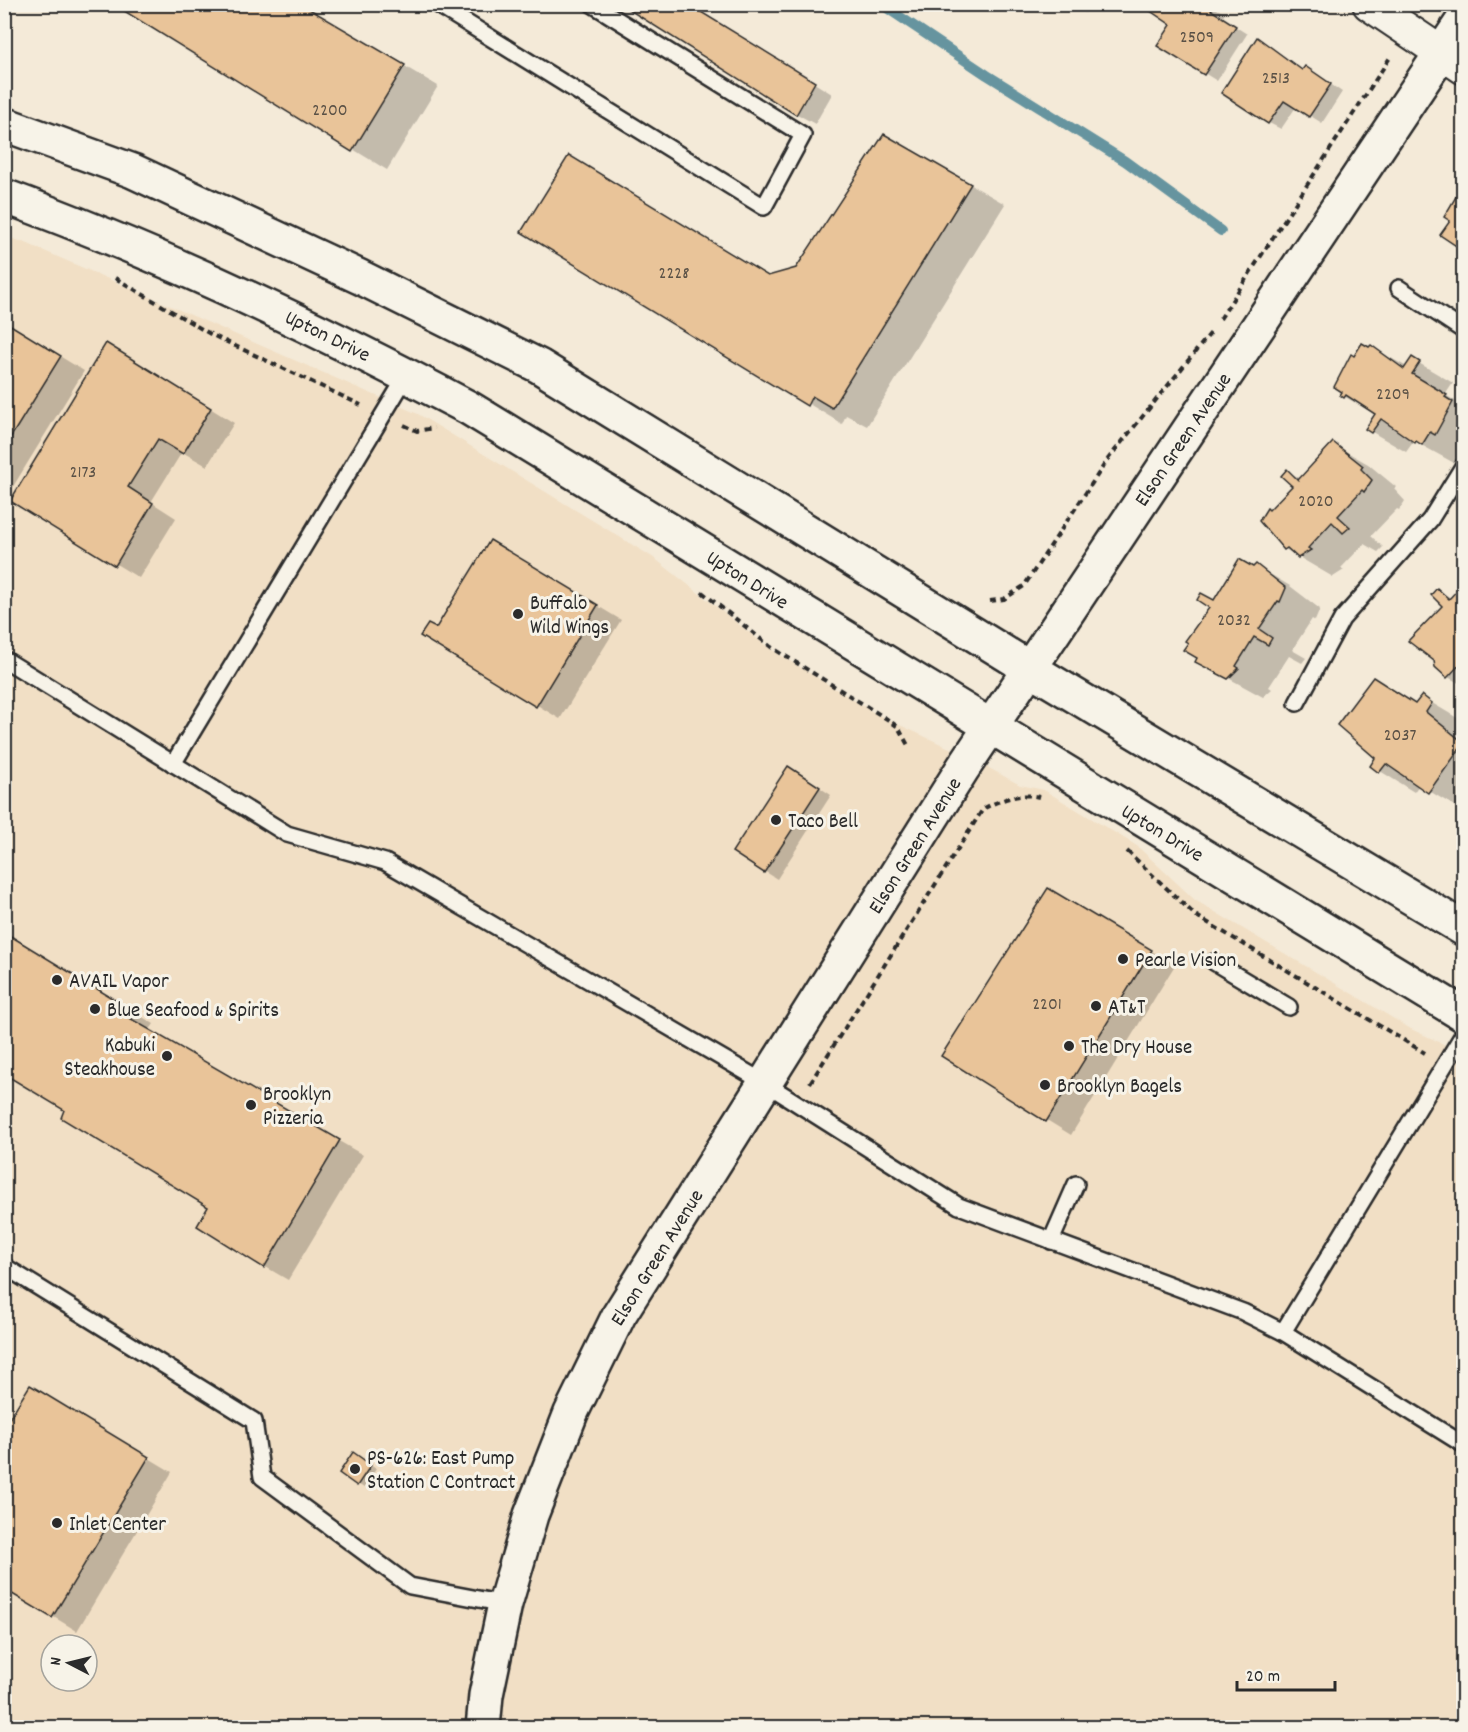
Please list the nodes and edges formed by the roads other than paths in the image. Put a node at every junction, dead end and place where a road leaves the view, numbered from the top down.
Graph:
1 (436, 4) edge
2 (592, 4) edge
3 (1369, 4) edge
4 (1464, 19) edge
5 (1452, 60) edge
6 (4, 124) edge
7 (4, 196) edge
8 (1399, 288) dead end
9 (1464, 332) edge
10 (407, 375) junction
11 (1464, 465) edge
12 (4, 659) edge
13 (1029, 668) junction
14 (1297, 703) dead end
15 (991, 728) junction
16 (173, 764) junction
17 (1464, 929) edge
18 (1214, 962) dead end
19 (1289, 1007) dead end
20 (1464, 1015) edge
21 (1464, 1033) edge
22 (765, 1083) junction
23 (1076, 1184) dead end
24 (1051, 1241) junction
25 (4, 1266) edge
26 (1283, 1332) junction
27 (1464, 1445) edge
28 (505, 1604) junction
29 (483, 1728) edge

1 - 2 lane
3 - 5 street
4 - 5 main road, Elson Green Avenue
5 - 13 main road, Elson Green Avenue
6 - 13 main road
7 - 10 main road, Upton Drive
8 - 9 lane
10 - 15 main road, Upton Drive
10 - 16 lane
11 - 14 lane
12 - 16 lane
13 - 15 main road, Elson Green Avenue
13 - 17 main road
15 - 20 main road, Upton Drive
15 - 22 main road, Elson Green Avenue
16 - 22 lane
18 - 19 lane
21 - 26 lane
22 - 24 lane
22 - 28 main road, Elson Green Avenue
23 - 24 lane
24 - 26 lane
25 - 28 lane
26 - 27 lane
28 - 29 main road, Elson Green Avenue

